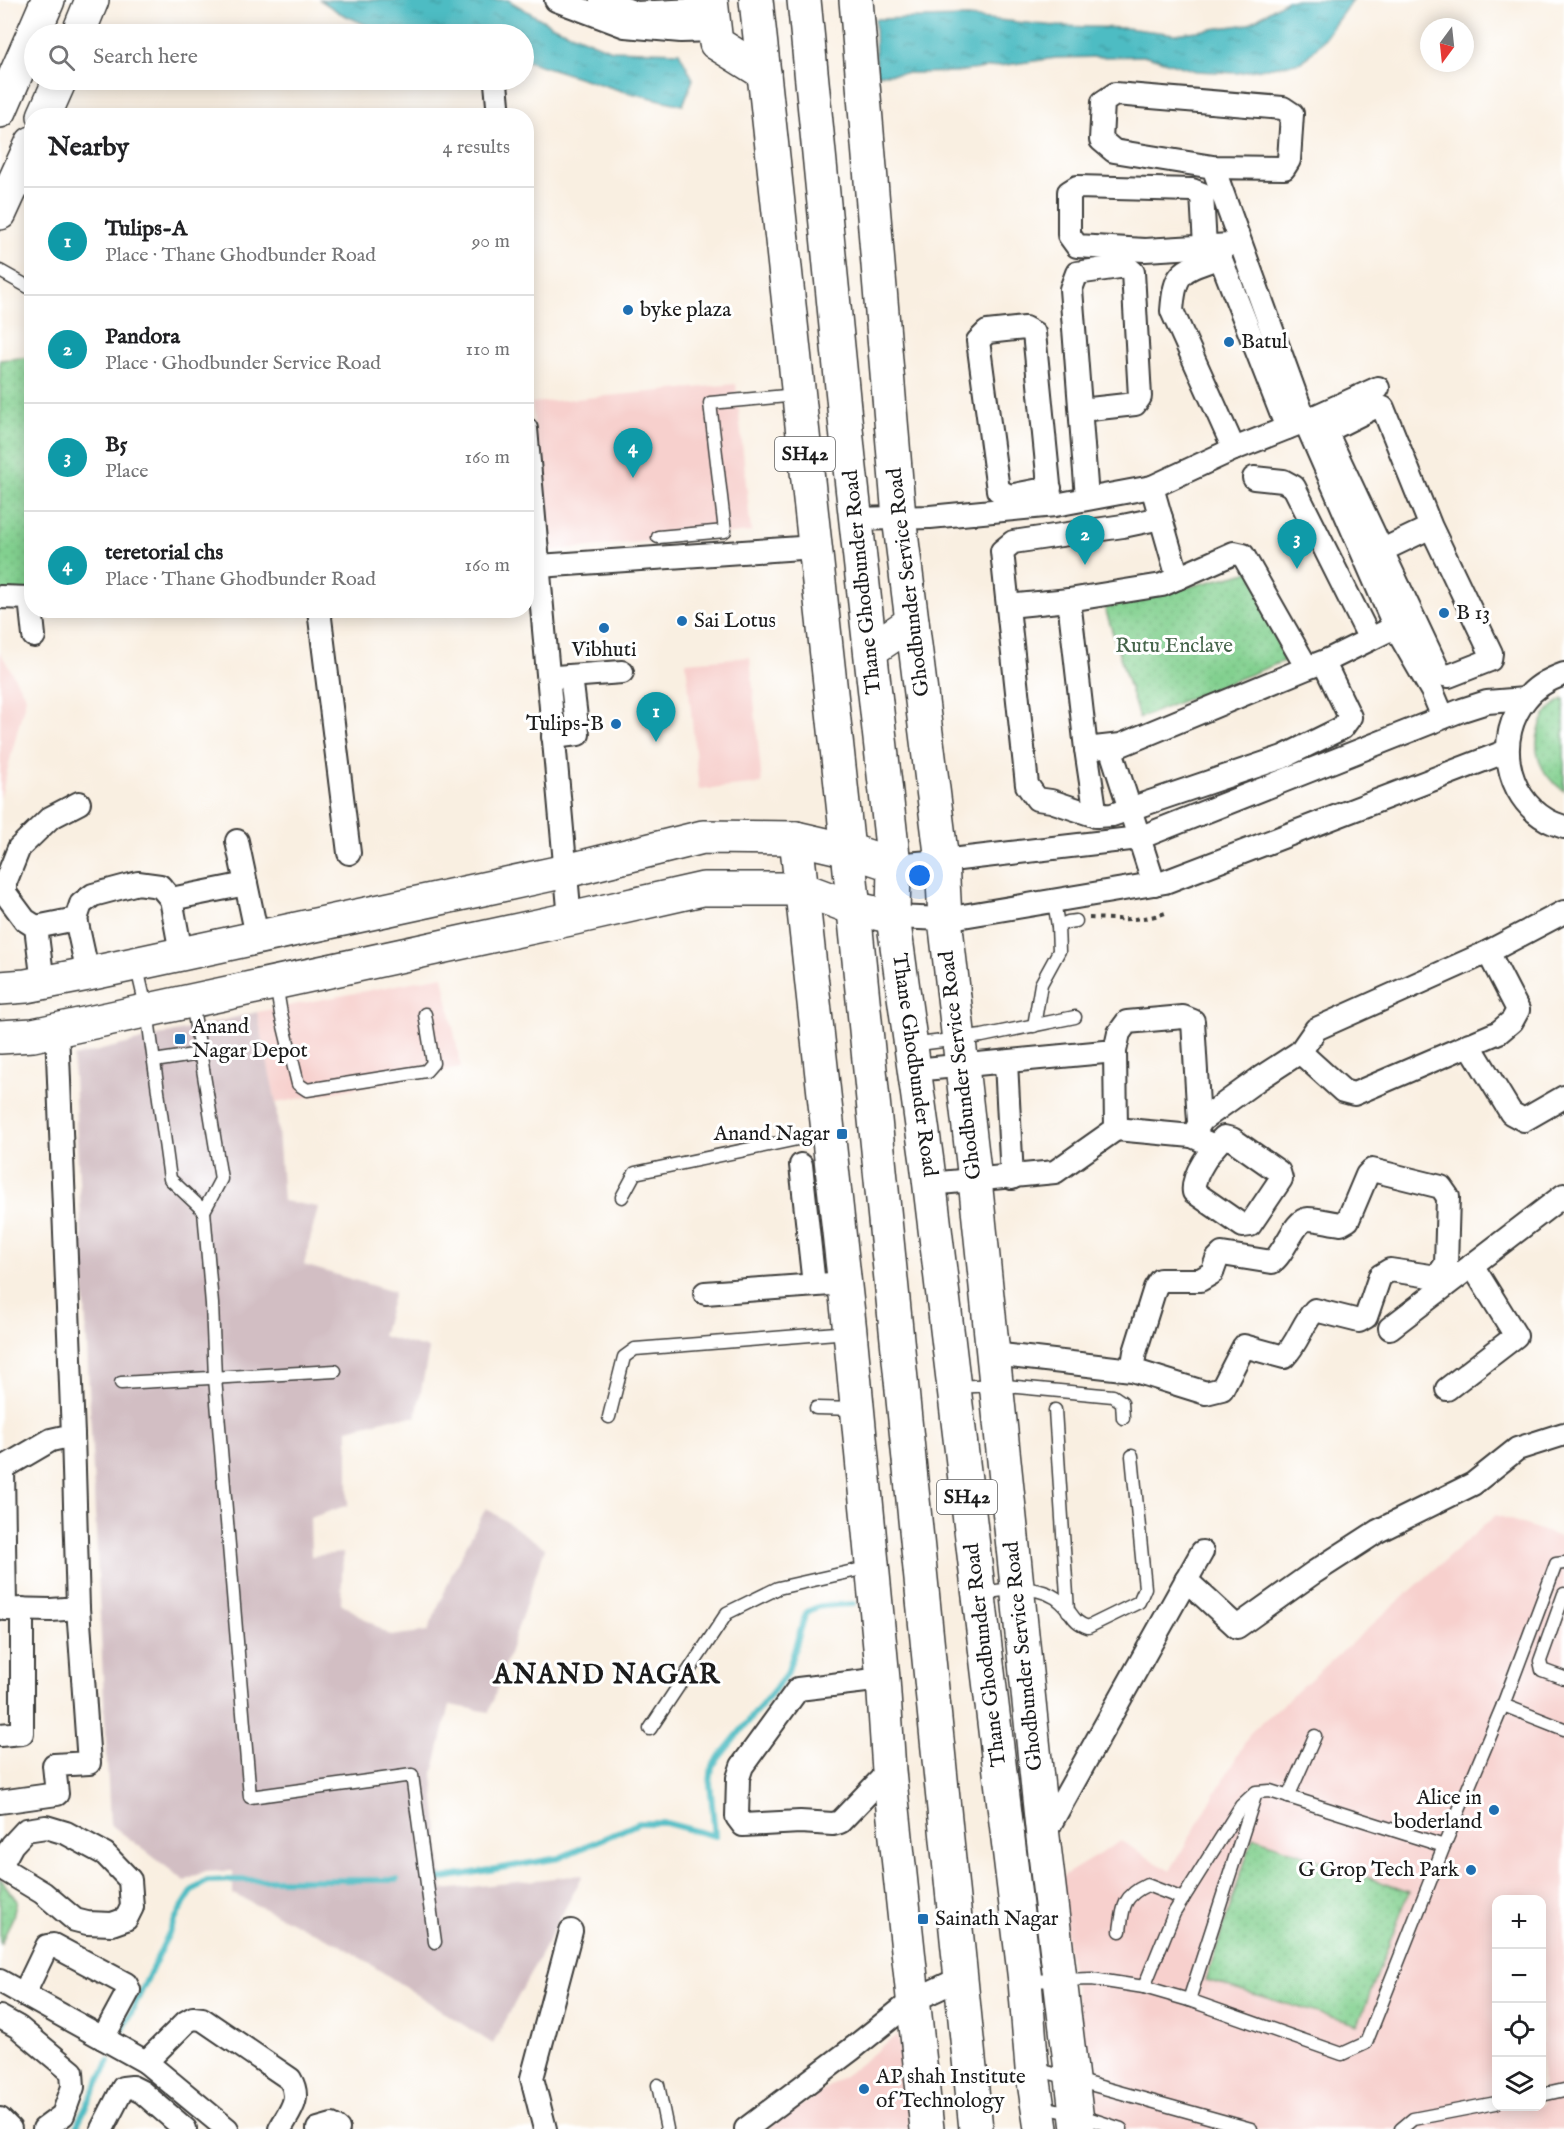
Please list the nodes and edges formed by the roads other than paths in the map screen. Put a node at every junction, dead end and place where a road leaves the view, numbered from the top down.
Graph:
1 (48, 0) edge
2 (92, 0) edge
3 (556, 0) edge
4 (601, 0) edge
5 (756, 0) edge
6 (804, 0) edge
7 (856, 0) edge
8 (660, 6) edge
9 (712, 13) edge
10 (38, 24) edge
11 (82, 24) edge
12 (24, 56) edge
13 (764, 73) junction
14 (56, 90) edge
15 (497, 90) edge
16 (48, 108) edge
17 (498, 108) edge
18 (0, 111) edge
19 (24, 160) edge
20 (1213, 167) junction
21 (0, 213) edge
22 (1241, 245) junction
23 (1206, 246) junction
24 (0, 271) edge
25 (24, 284) edge
26 (1378, 388) dead end
27 (799, 395) junction
28 (1080, 410) junction
29 (1296, 425) junction
30 (1234, 449) junction
31 (1254, 478) dead end
32 (1332, 482) junction
33 (1152, 487) junction
34 (1050, 496) junction
35 (1087, 498) junction
36 (1300, 498) junction
37 (899, 517) junction
38 (1161, 518) junction
39 (857, 519) junction
40 (1431, 527) junction
41 (658, 537) dead end
42 (815, 547) junction
43 (534, 550) edge
44 (1374, 555) junction
45 (539, 566) junction
46 (1178, 578) junction
47 (0, 597) edge
48 (24, 598) edge
49 (1069, 600) junction
50 (1008, 606) junction
51 (32, 618) edge
52 (320, 618) edge
53 (912, 622) junction
54 (1395, 627) junction
55 (34, 636) dead end
56 (1370, 639) junction
57 (871, 650) junction
58 (1328, 660) junction
59 (1307, 668) junction
60 (622, 672) dead end
61 (1564, 674) edge
62 (560, 677) junction
63 (1525, 699) junction
64 (1443, 717) junction
65 (560, 736) junction
66 (1110, 747) junction
67 (1086, 749) junction
68 (1507, 750) junction
69 (79, 803) dead end
70 (1131, 808) junction
71 (1096, 816) junction
72 (577, 826) dead end
73 (1564, 827) edge
74 (1139, 837) junction
75 (796, 838) junction
76 (237, 841) dead end
77 (848, 850) junction
78 (349, 853) dead end
79 (942, 861) junction
80 (894, 865) junction
81 (566, 871) junction
82 (246, 884) junction
83 (1154, 884) junction
84 (802, 889) junction
85 (171, 899) junction
86 (1053, 901) junction
87 (853, 908) junction
88 (1564, 912) edge
89 (893, 917) junction
90 (570, 919) junction
91 (945, 919) junction
92 (76, 920) junction
93 (1076, 921) road end
94 (1058, 926) junction
95 (36, 927) junction
96 (257, 936) junction
97 (1488, 952) junction
98 (181, 953) junction
99 (136, 963) junction
100 (88, 974) junction
101 (43, 982) junction
102 (276, 983) junction
103 (0, 988) edge
104 (192, 1002) junction
105 (147, 1011) junction
106 (425, 1014) dead end
107 (1075, 1017) dead end
108 (1034, 1026) junction
109 (57, 1030) junction
110 (0, 1037) edge
111 (1469, 1044) junction
112 (1115, 1051) junction
113 (959, 1052) junction
114 (1300, 1052) junction
115 (200, 1054) junction
116 (912, 1058) junction
117 (154, 1061) junction
118 (1006, 1062) junction
119 (1564, 1097) edge
120 (1116, 1129) junction
121 (1196, 1129) junction
122 (830, 1132) junction
123 (1214, 1146) dead end
124 (801, 1165) dead end
125 (1012, 1178) junction
126 (975, 1180) junction
127 (930, 1184) junction
128 (1564, 1194) edge
129 (622, 1197) dead end
130 (204, 1211) junction
131 (1472, 1265) junction
132 (830, 1284) junction
133 (705, 1293) dead end
134 (1390, 1328) dead end
135 (850, 1332) junction
136 (994, 1369) junction
137 (1132, 1370) junction
138 (335, 1371) dead end
139 (214, 1378) junction
140 (121, 1383) dead end
141 (954, 1387) junction
142 (1447, 1389) dead end
143 (816, 1408) dead end
144 (858, 1409) junction
145 (1055, 1410) dead end
146 (609, 1417) dead end
147 (1123, 1418) dead end
148 (1564, 1434) edge
149 (73, 1435) junction
150 (1132, 1456) dead end
151 (1, 1471) edge
152 (1202, 1552) dead end
153 (1564, 1563) edge
154 (872, 1567) junction
155 (1186, 1580) junction
156 (1017, 1589) junction
157 (979, 1594) junction
158 (1564, 1594) edge
159 (78, 1608) junction
160 (22, 1609) junction
161 (1068, 1611) junction
162 (1564, 1678) edge
163 (883, 1679) junction
164 (1503, 1705) junction
165 (650, 1729) dead end
166 (1564, 1729) edge
167 (0, 1735) edge
168 (1315, 1736) dead end
169 (889, 1771) junction
170 (1256, 1792) junction
171 (1288, 1797) junction
172 (0, 1802) edge
173 (1043, 1837) junction
174 (1444, 1846) junction
175 (0, 1867) edge
176 (1184, 1899) junction
177 (571, 1931) dead end
178 (1120, 1931) dead end
179 (435, 1942) dead end
180 (961, 1978) junction
181 (1059, 1979) junction
182 (0, 1981) edge
183 (1025, 1981) junction
184 (1144, 1987) junction
185 (24, 1994) junction
186 (1189, 2000) junction
187 (912, 2001) junction
188 (0, 2018) edge
189 (103, 2038) junction
190 (146, 2062) junction
191 (1032, 2068) junction
192 (1071, 2078) junction
193 (658, 2085) dead end
194 (1564, 2090) edge
195 (1546, 2093) edge
196 (1492, 2104) edge
197 (1039, 2117) edge
198 (0, 2119) edge
199 (1077, 2122) edge
200 (10, 2129) edge
201 (44, 2129) edge
202 (102, 2129) edge
203 (185, 2129) edge
204 (227, 2129) edge
205 (279, 2129) edge
206 (318, 2129) edge
207 (338, 2129) edge
208 (545, 2129) edge
209 (667, 2129) edge
210 (746, 2129) edge
211 (927, 2129) edge
212 (976, 2129) edge
213 (1121, 2129) edge
214 (1251, 2129) edge
215 (1401, 2129) edge

1 - 10 main road
2 - 11 main road
3 - 9 street
4 - 8 street
5 - 13 main road, Thane Ghodbunder Road / SH42
6 - 39 main road, Thane Ghodbunder Road / SH42
7 - 37 main road, Ghodbunder Service Road
8 - 9 street
9 - 13 main road
12 - 18 main road
13 - 27 main road, Thane Ghodbunder Road / SH42
14 - 16 main road
15 - 17 street
19 - 21 main road
20 - 20 street
20 - 22 street
22 - 23 street
22 - 29 street
23 - 23 street
24 - 25 lane
26 - 29 street
27 - 41 lane
27 - 42 main road, Thane Ghodbunder Road / SH42
28 - 28 street
28 - 35 street
29 - 30 street
29 - 30 street
29 - 32 street
30 - 33 street
31 - 36 street
32 - 36 street
32 - 44 street
33 - 35 street
33 - 38 street
34 - 34 street
34 - 35 street
34 - 37 street
36 - 56 street
37 - 39 street
37 - 53 main road, Ghodbunder Service Road
38 - 46 street
38 - 50 street
39 - 57 main road, Thane Ghodbunder Road / SH42
40 - 44 street
40 - 44 street
40 - 44 street
42 - 45 street
42 - 77 main road, Thane Ghodbunder Road / SH42
43 - 45 street
44 - 54 street
45 - 62 street
46 - 49 street
46 - 59 street
47 - 48 street
49 - 50 street
49 - 67 street
50 - 71 street
51 - 55 street
52 - 78 street
53 - 57 main road
53 - 79 main road, Ghodbunder Service Road
54 - 56 street
54 - 64 street
56 - 58 street
57 - 80 main road, Thane Ghodbunder Road / SH42
58 - 59 street
58 - 70 street
59 - 66 street
60 - 62 street
61 - 63 street
62 - 65 street
63 - 64 street
63 - 68 street
64 - 74 street
65 - 72 street
65 - 81 street
66 - 67 street
66 - 70 street
67 - 71 street
68 - 73 street
68 - 83 street
69 - 95 street
70 - 71 street
70 - 74 street
74 - 79 street
74 - 83 street
75 - 77 main road
75 - 81 main road
75 - 84 main road
76 - 82 street
77 - 80 main road
77 - 87 main road, Thane Ghodbunder Road / SH42
79 - 80 street
79 - 91 main road, Ghodbunder Service Road
80 - 89 main road, Thane Ghodbunder Road / SH42
81 - 90 street
81 - 96 main road
82 - 85 street
82 - 96 street
83 - 86 street
84 - 87 main road
84 - 90 main road
84 - 122 main road
85 - 92 street
85 - 98 street
86 - 91 street
86 - 94 lane
87 - 89 main road
87 - 180 main road, Thane Ghodbunder Road / SH42
88 - 97 street
89 - 91 street
89 - 116 main road, Thane Ghodbunder Road / SH42
90 - 102 main road
91 - 113 main road, Ghodbunder Service Road
92 - 95 street
92 - 100 street
93 - 94 lane
94 - 108 lane
95 - 101 street
96 - 98 main road
97 - 111 street
97 - 114 street
98 - 99 main road
99 - 100 main road
99 - 105 lane
100 - 101 main road
101 - 103 main road
102 - 104 main road
102 - 106 lane
104 - 105 main road
104 - 115 lane
105 - 109 main road
105 - 117 lane
107 - 108 lane
108 - 113 lane
109 - 110 main road
109 - 149 street
111 - 114 street
111 - 119 street
112 - 118 street
112 - 120 street
112 - 121 street
113 - 116 street
113 - 118 street
113 - 126 main road, Ghodbunder Service Road
114 - 121 street
115 - 117 lane
115 - 130 lane
116 - 127 main road, Thane Ghodbunder Road / SH42
117 - 130 lane
118 - 125 street
120 - 121 street
120 - 125 street
121 - 123 street
122 - 129 lane
122 - 132 main road
124 - 132 street
125 - 126 street
126 - 127 street
126 - 136 main road, Ghodbunder Service Road
127 - 141 main road, Thane Ghodbunder Road / SH42
128 - 131 street
130 - 139 lane
131 - 134 street
131 - 142 street
132 - 133 street
132 - 135 main road
135 - 144 main road
135 - 146 lane
136 - 137 street
136 - 141 lane
136 - 147 lane
136 - 156 main road, Ghodbunder Service Road
137 - 137 street
138 - 139 lane
139 - 140 lane
139 - 179 lane
141 - 157 main road, Thane Ghodbunder Road / SH42
143 - 144 lane
144 - 154 main road
145 - 161 lane
148 - 155 street
149 - 151 street
149 - 159 street
150 - 161 lane
151 - 160 street
152 - 155 street
153 - 164 lane
154 - 163 main road
154 - 165 lane
155 - 173 street
156 - 157 lane
156 - 161 lane
156 - 173 main road, Ghodbunder Service Road
157 - 183 main road, Thane Ghodbunder Road / SH42
158 - 162 lane
159 - 160 street
159 - 172 street
160 - 167 street
163 - 169 main road
163 - 169 street
164 - 166 lane
164 - 174 lane
168 - 171 lane
169 - 187 main road
170 - 171 lane
170 - 176 lane
170 - 186 lane
171 - 174 lane
173 - 181 main road, Ghodbunder Service Road
174 - 186 lane
175 - 175 street
176 - 178 lane
176 - 184 lane
177 - 208 street
180 - 187 street
180 - 212 main road, Thane Ghodbunder Road / SH42
181 - 183 lane
181 - 184 lane
181 - 192 main road, Ghodbunder Service Road
182 - 185 street
183 - 191 main road, Thane Ghodbunder Road / SH42
184 - 186 lane
185 - 189 street
185 - 189 street
187 - 210 street
187 - 211 main road
188 - 201 street
189 - 190 street
190 - 204 street
190 - 205 street
191 - 192 lane
191 - 197 main road, Thane Ghodbunder Road / SH42
192 - 199 main road, Ghodbunder Service Road
192 - 214 lane
193 - 209 lane
194 - 195 lane
196 - 215 lane
197 - 199 lane
198 - 200 street
199 - 213 lane
202 - 203 street
206 - 207 street

